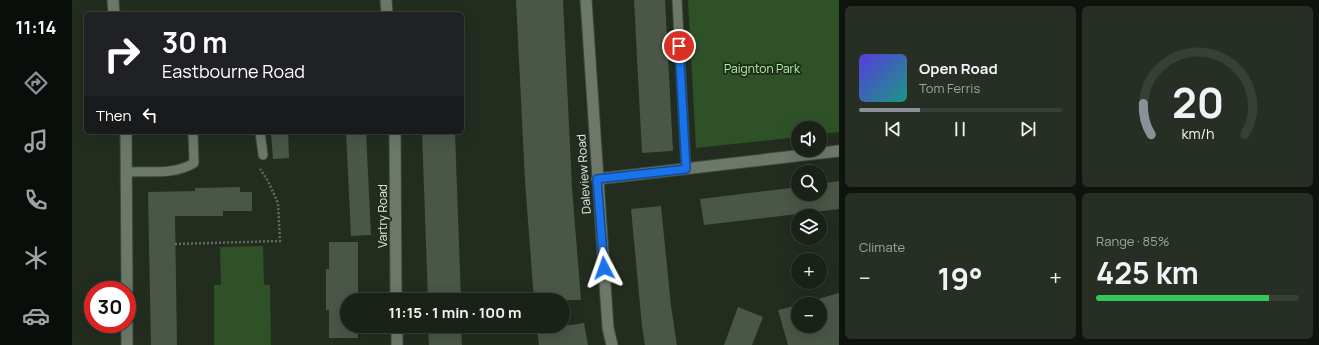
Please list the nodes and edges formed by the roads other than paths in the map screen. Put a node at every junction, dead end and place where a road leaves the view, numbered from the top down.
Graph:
1 (113, 0) edge
2 (386, 0) edge
3 (586, 0) edge
4 (677, 0) edge
5 (114, 12) edge
6 (387, 12) edge
7 (126, 134) edge
8 (192, 134) edge
9 (260, 134) edge
10 (395, 134) edge
11 (839, 151) edge
12 (263, 155) road end
13 (686, 169) junction
14 (127, 172) junction
15 (597, 179) junction
16 (127, 281) edge
17 (396, 293) edge
18 (127, 333) edge
19 (397, 333) edge
20 (127, 345) edge
21 (397, 345) edge
22 (612, 345) edge

1 - 5 street
2 - 6 street
3 - 15 street, Daleview Road
4 - 13 lane
7 - 14 street
8 - 14 lane
9 - 12 lane
10 - 17 street, Vartry Road
11 - 13 street
13 - 15 street
14 - 16 street
15 - 22 street, Daleview Road
18 - 20 street
19 - 21 street

